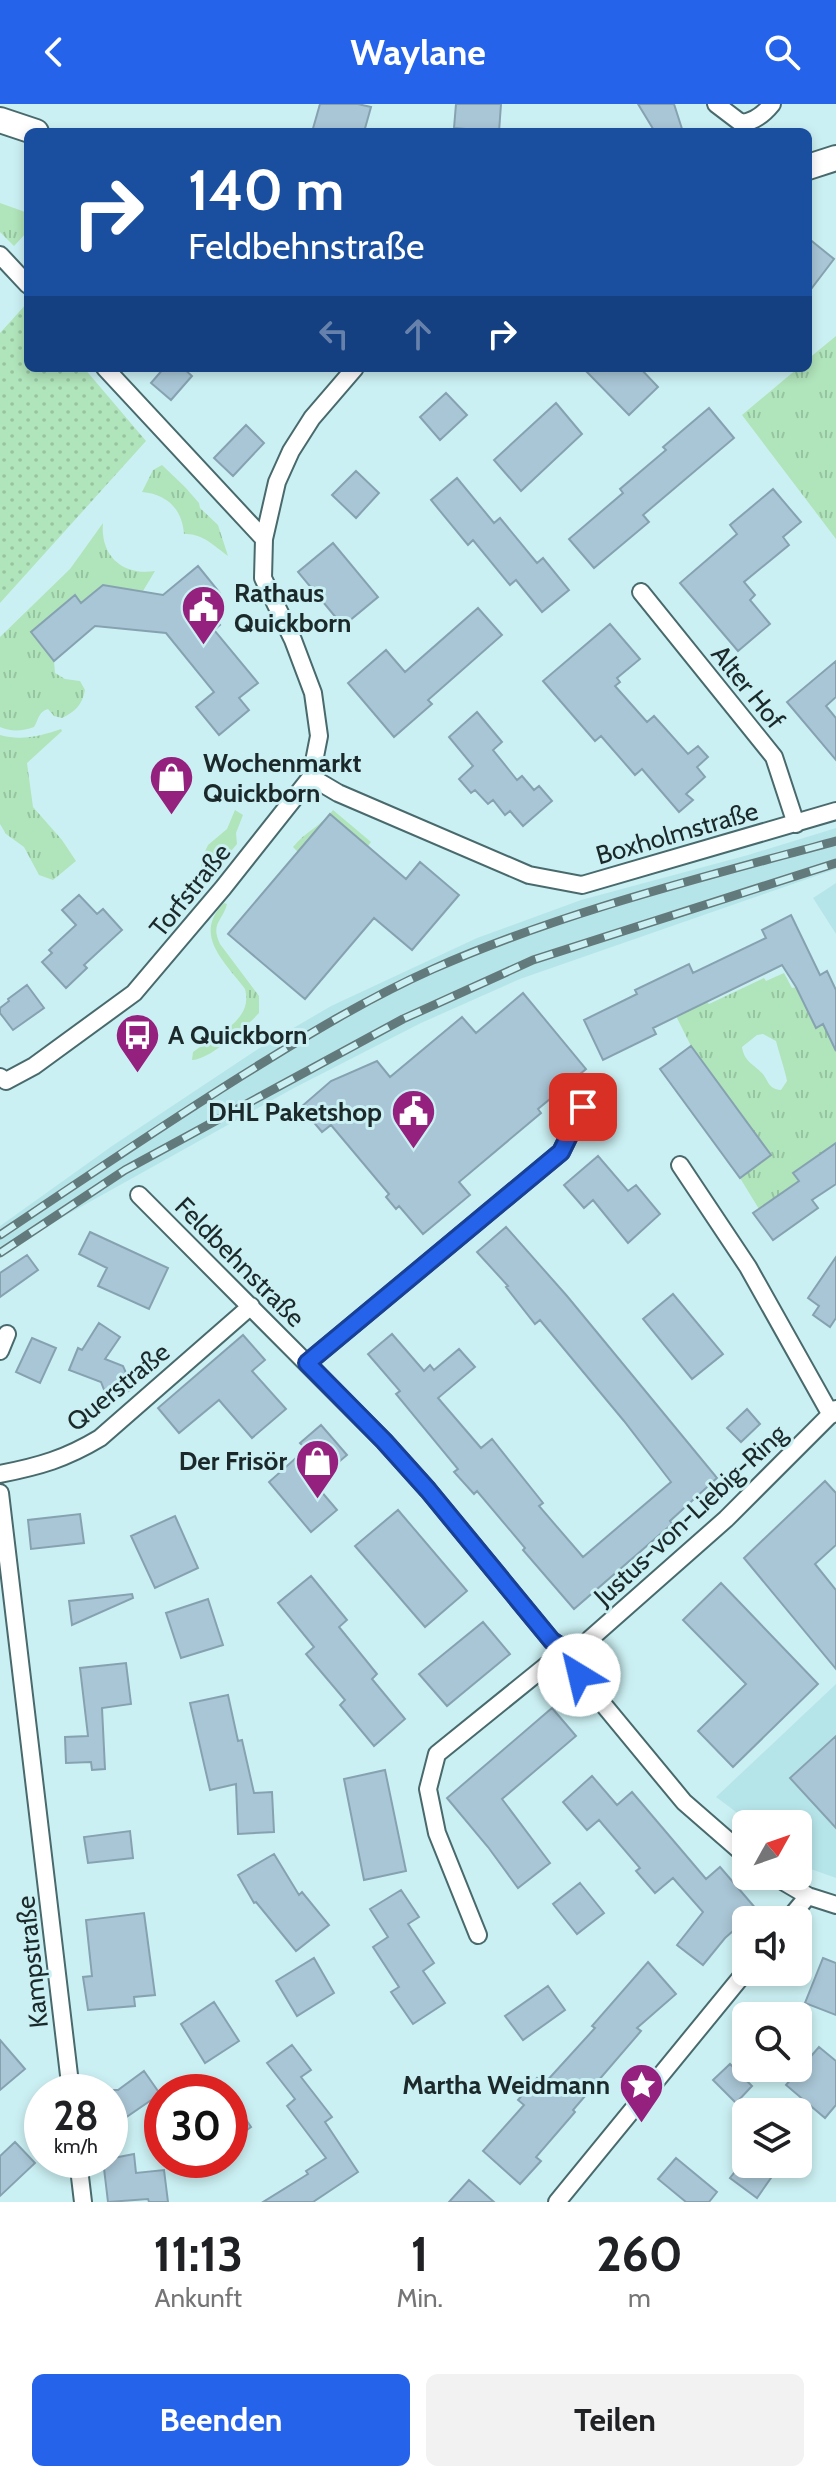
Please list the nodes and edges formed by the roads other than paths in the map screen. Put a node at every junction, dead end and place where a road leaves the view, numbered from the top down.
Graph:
1 (716, 104) edge
2 (772, 104) edge
3 (0, 120) edge
4 (24, 128) edge
5 (836, 158) edge
6 (812, 166) edge
7 (0, 255) edge
8 (24, 281) edge
9 (109, 372) edge
10 (352, 372) edge
11 (264, 539) junction
12 (641, 592) dead end
13 (311, 777) junction
14 (836, 811) edge
15 (796, 824) junction
16 (3, 1079) edge
17 (583, 1107) dead end
18 (680, 1165) dead end
19 (139, 1195) dead end
20 (251, 1306) junction
21 (7, 1334) dead end
22 (0, 1351) edge
23 (307, 1363) junction
24 (834, 1412) edge
25 (0, 1474) edge
26 (0, 1493) edge
27 (575, 1656) junction
28 (732, 1844) edge
29 (798, 1890) edge
30 (808, 1896) junction
31 (836, 1905) edge
32 (800, 1906) edge
33 (478, 1935) dead end
34 (734, 1986) edge
35 (69, 2074) edge
36 (80, 2178) edge
37 (83, 2202) edge
38 (557, 2202) edge

1 - 2 street
3 - 4 main road
5 - 6 main road
7 - 8 street
9 - 11 street
10 - 11 street, Torfstraße
11 - 13 street, Torfstraße
12 - 15 street, Alter Hof
13 - 15 street, Boxholmstraße
13 - 16 street, Torfstraße
14 - 15 street, Boxholmstraße
17 - 23 street, Feldbehnstraße
18 - 24 street
19 - 20 street, Feldbehnstraße
20 - 23 street, Feldbehnstraße
20 - 25 street, Querstraße
21 - 22 street
23 - 27 street, Feldbehnstraße
24 - 27 street, Justus-von-Liebig-Ring
26 - 35 street, Kampstraße
27 - 28 street, Feldbehnstraße
27 - 33 street
29 - 30 street
30 - 31 street
30 - 32 street
34 - 38 street
36 - 37 street

